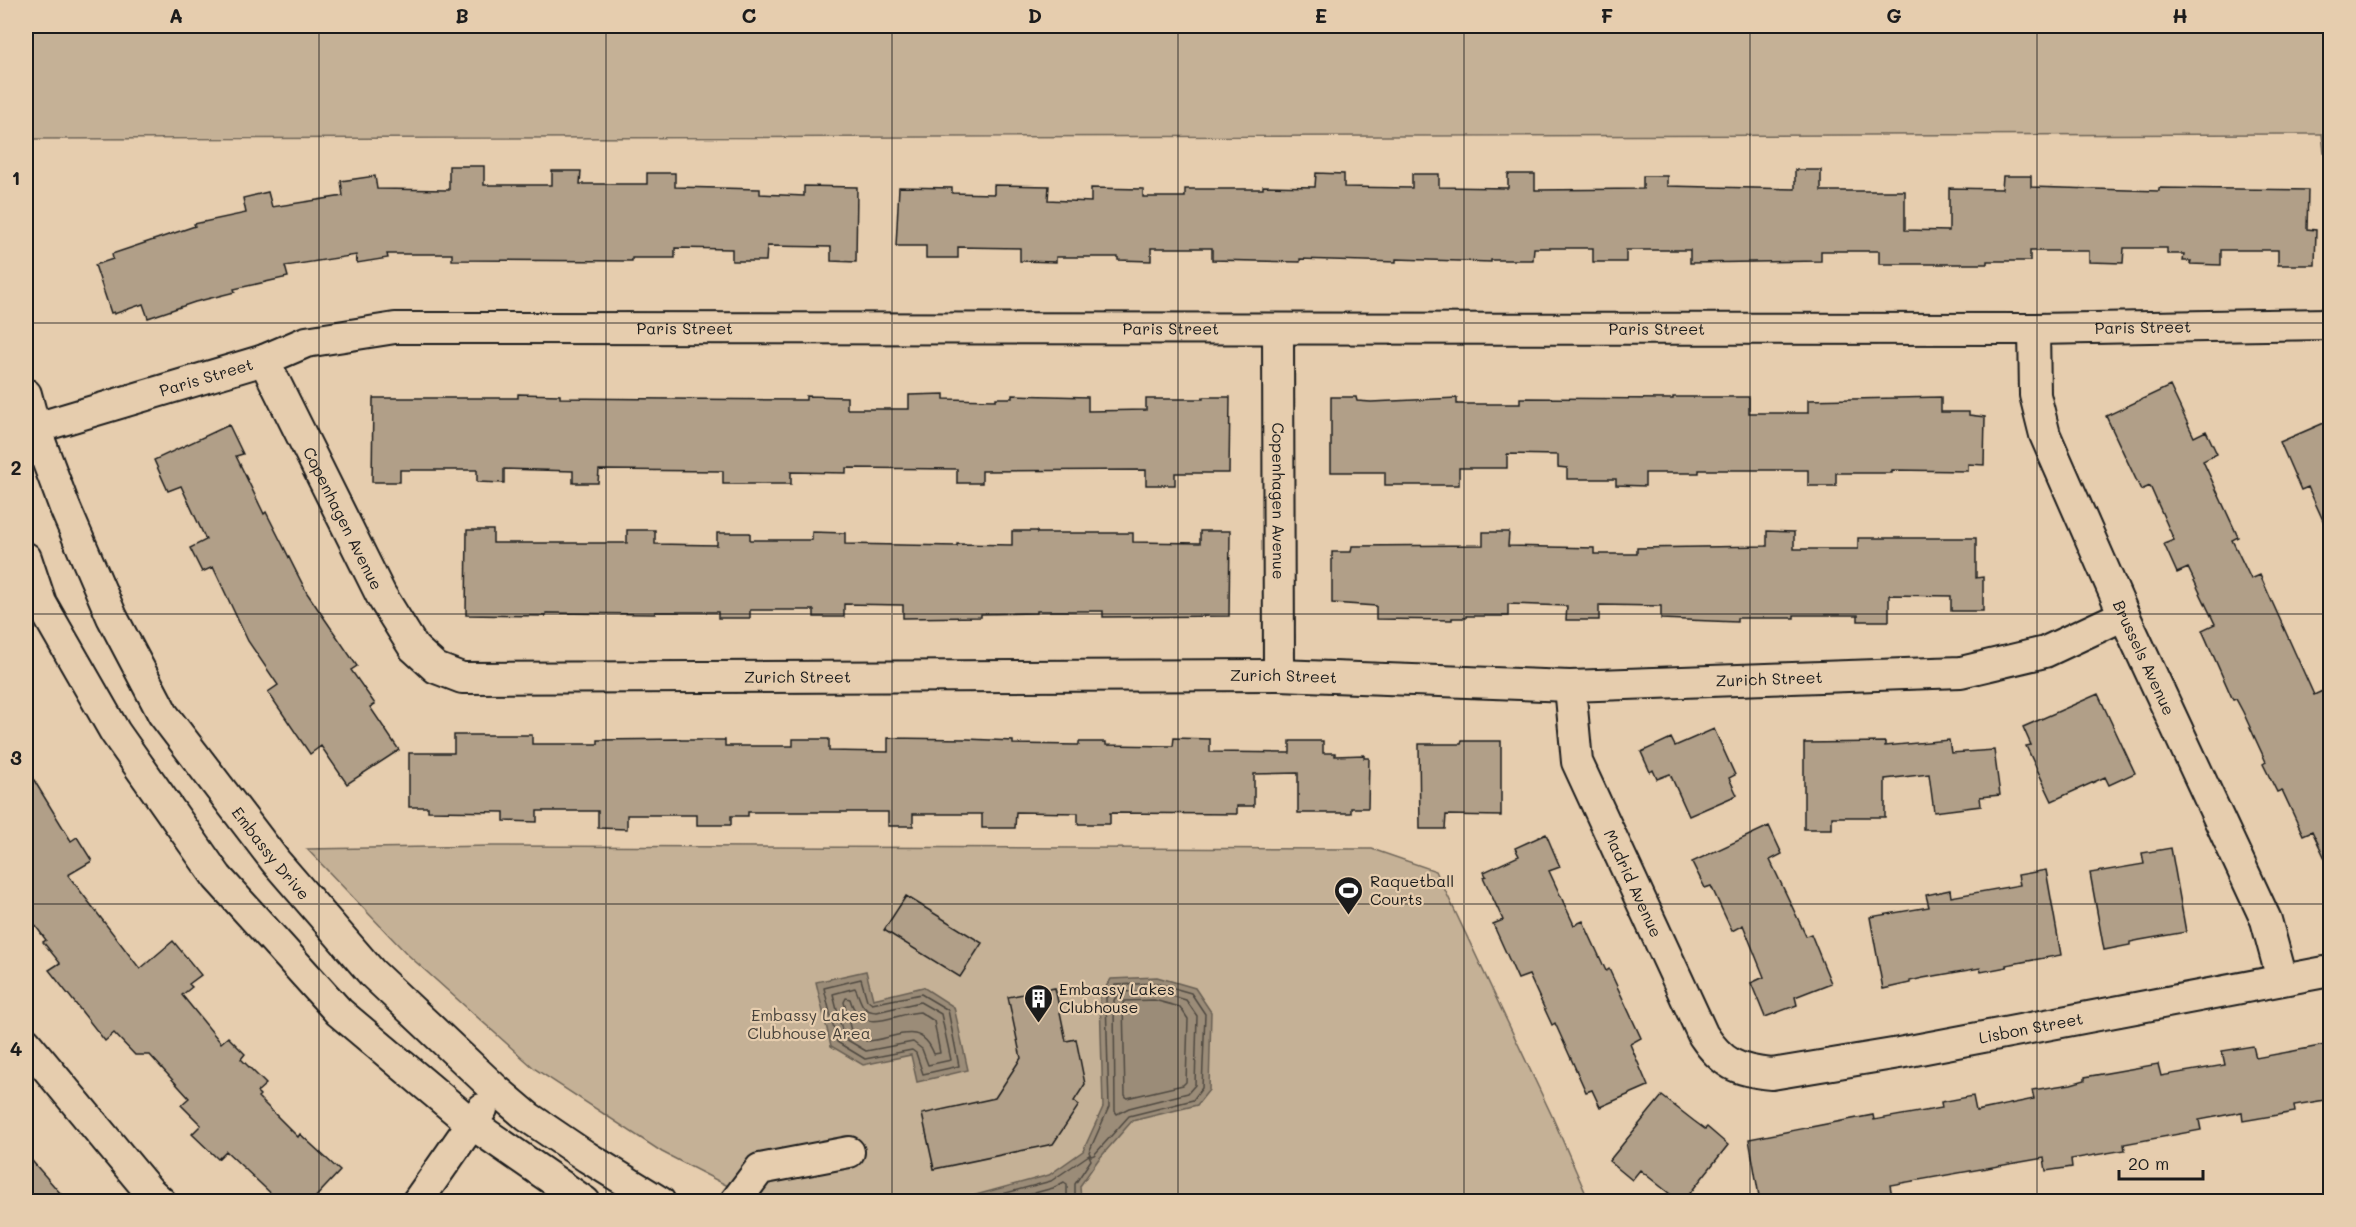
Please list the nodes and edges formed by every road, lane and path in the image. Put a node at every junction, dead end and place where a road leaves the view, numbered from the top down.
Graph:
1 (2331, 324) edge
2 (1278, 329) junction
3 (2034, 329) junction
4 (264, 360) junction
5 (26, 394) edge
6 (30, 430) edge
7 (26, 558) edge
8 (2124, 615) junction
9 (436, 668) joint
10 (1280, 675) junction
11 (1570, 686) junction
12 (2331, 971) edge
13 (2282, 979) junction
14 (26, 1043) edge
15 (1732, 1066) joint
16 (495, 1089) junction
17 (472, 1124) junction
18 (849, 1152) dead end
19 (161, 1202) edge
20 (417, 1202) edge
21 (585, 1202) edge
22 (660, 1202) edge
23 (735, 1202) edge

1 - 3 street, Paris Street
2 - 3 street, Paris Street
2 - 4 street, Paris Street
2 - 10 street, Copenhagen Avenue
3 - 8 street, Brussels Avenue
4 - 6 street, Paris Street
4 - 9 street, Copenhagen Avenue
5 - 6 street, Embassy Drive
6 - 16 street, Embassy Drive
7 - 17 street
8 - 11 street, Zurich Street
8 - 13 street, Brussels Avenue
9 - 10 street, Zurich Street
10 - 11 street, Zurich Street
11 - 15 street, Madrid Avenue
12 - 13 street, Lisbon Street
13 - 15 street, Lisbon Street
14 - 19 street
16 - 17 street
16 - 22 street, Embassy Drive
17 - 20 street
17 - 21 street
18 - 23 street

